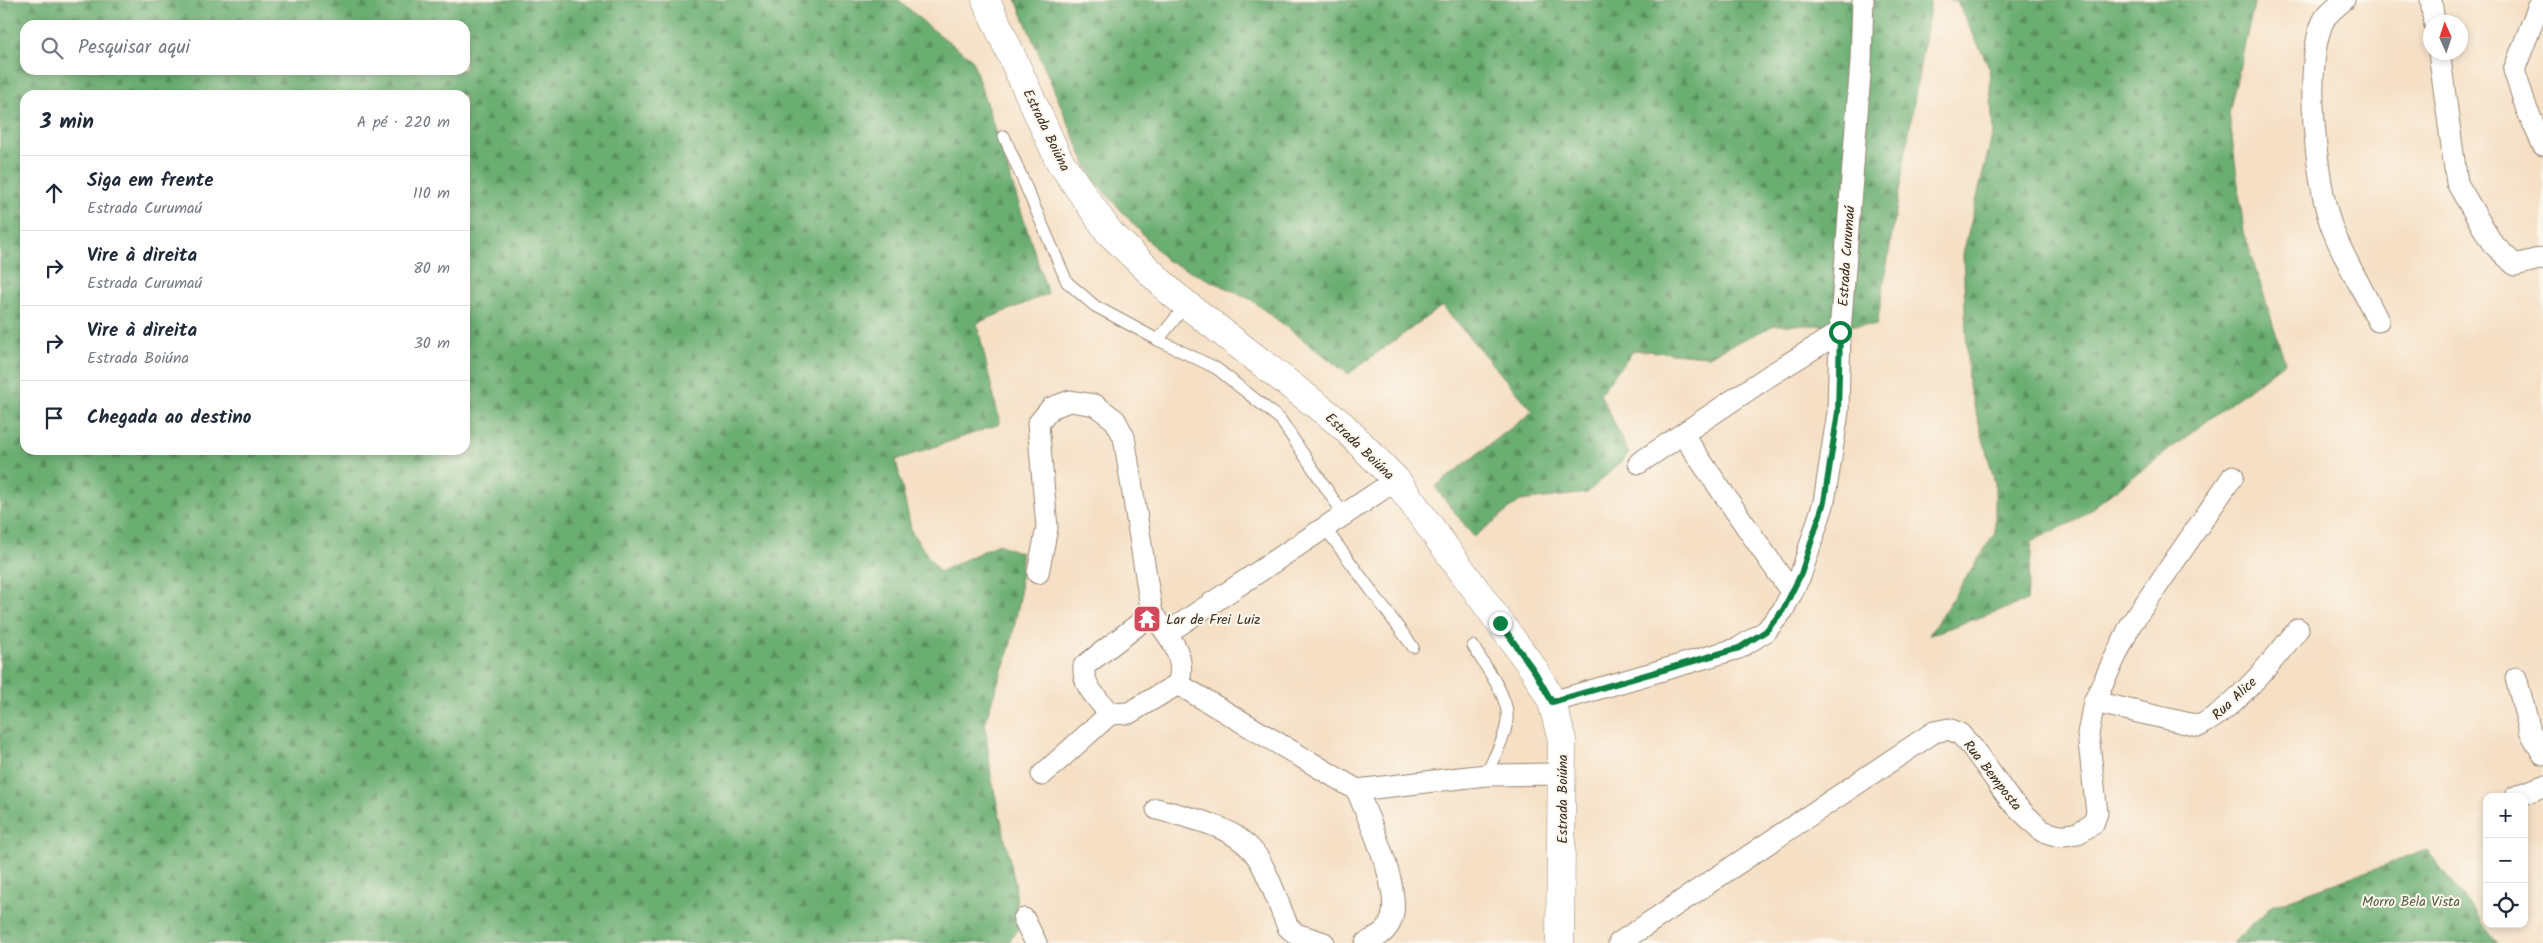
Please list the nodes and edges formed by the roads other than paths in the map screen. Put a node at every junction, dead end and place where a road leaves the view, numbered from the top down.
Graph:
1 (986, 0) edge
2 (1863, 0) edge
3 (2344, 0) edge
4 (2431, 0) edge
5 (2543, 0) edge
6 (2433, 15) edge
7 (2440, 60) edge
8 (1004, 136) dead end
9 (2543, 144) edge
10 (2543, 258) edge
11 (1186, 304) junction
12 (2378, 321) dead end
13 (1840, 332) junction
14 (1158, 340) junction
15 (1683, 435) junction
16 (1639, 463) dead end
17 (2233, 476) dead end
18 (1396, 480) junction
19 (1344, 516) junction
20 (1326, 528) junction
21 (1038, 573) dead end
22 (1792, 593) junction
23 (1152, 614) junction
24 (2298, 629) dead end
25 (1167, 633) junction
26 (1473, 646) dead end
27 (1413, 647) dead end
28 (2516, 678) dead end
29 (1178, 684) junction
30 (1552, 702) junction
31 (2094, 702) junction
32 (1110, 714) junction
33 (2543, 754) edge
34 (1563, 774) junction
35 (1042, 775) dead end
36 (1486, 775) junction
37 (2543, 786) edge
38 (1356, 790) junction
39 (2525, 793) edge
40 (1157, 809) dead end
41 (1024, 919) dead end
42 (1036, 943) edge
43 (1324, 943) edge
44 (1366, 943) edge
45 (1560, 943) edge
46 (1619, 943) edge

1 - 11 street, Estrada Boiúna
2 - 13 street, Estrada Curumaú
3 - 12 street
4 - 6 street
5 - 9 street
7 - 10 street
8 - 14 lane
11 - 14 lane
11 - 18 street, Estrada Boiúna
13 - 15 street
13 - 22 street, Estrada Curumaú
14 - 19 lane
15 - 16 street
15 - 22 street
17 - 31 street, Rua Bemposta
18 - 19 street
18 - 30 street, Estrada Boiúna
19 - 20 street
20 - 25 street
20 - 27 lane
21 - 23 street
22 - 30 street, Estrada Curumaú
23 - 25 street
23 - 32 street
24 - 31 street, Rua Alice
25 - 29 street
26 - 36 lane
28 - 33 street
29 - 32 street
29 - 38 street
30 - 34 street, Estrada Boiúna
31 - 46 street, Rua Bemposta
32 - 35 street
34 - 36 street
34 - 45 street, Estrada Boiúna
36 - 38 street
37 - 39 street
38 - 44 street
40 - 43 street
41 - 42 street

